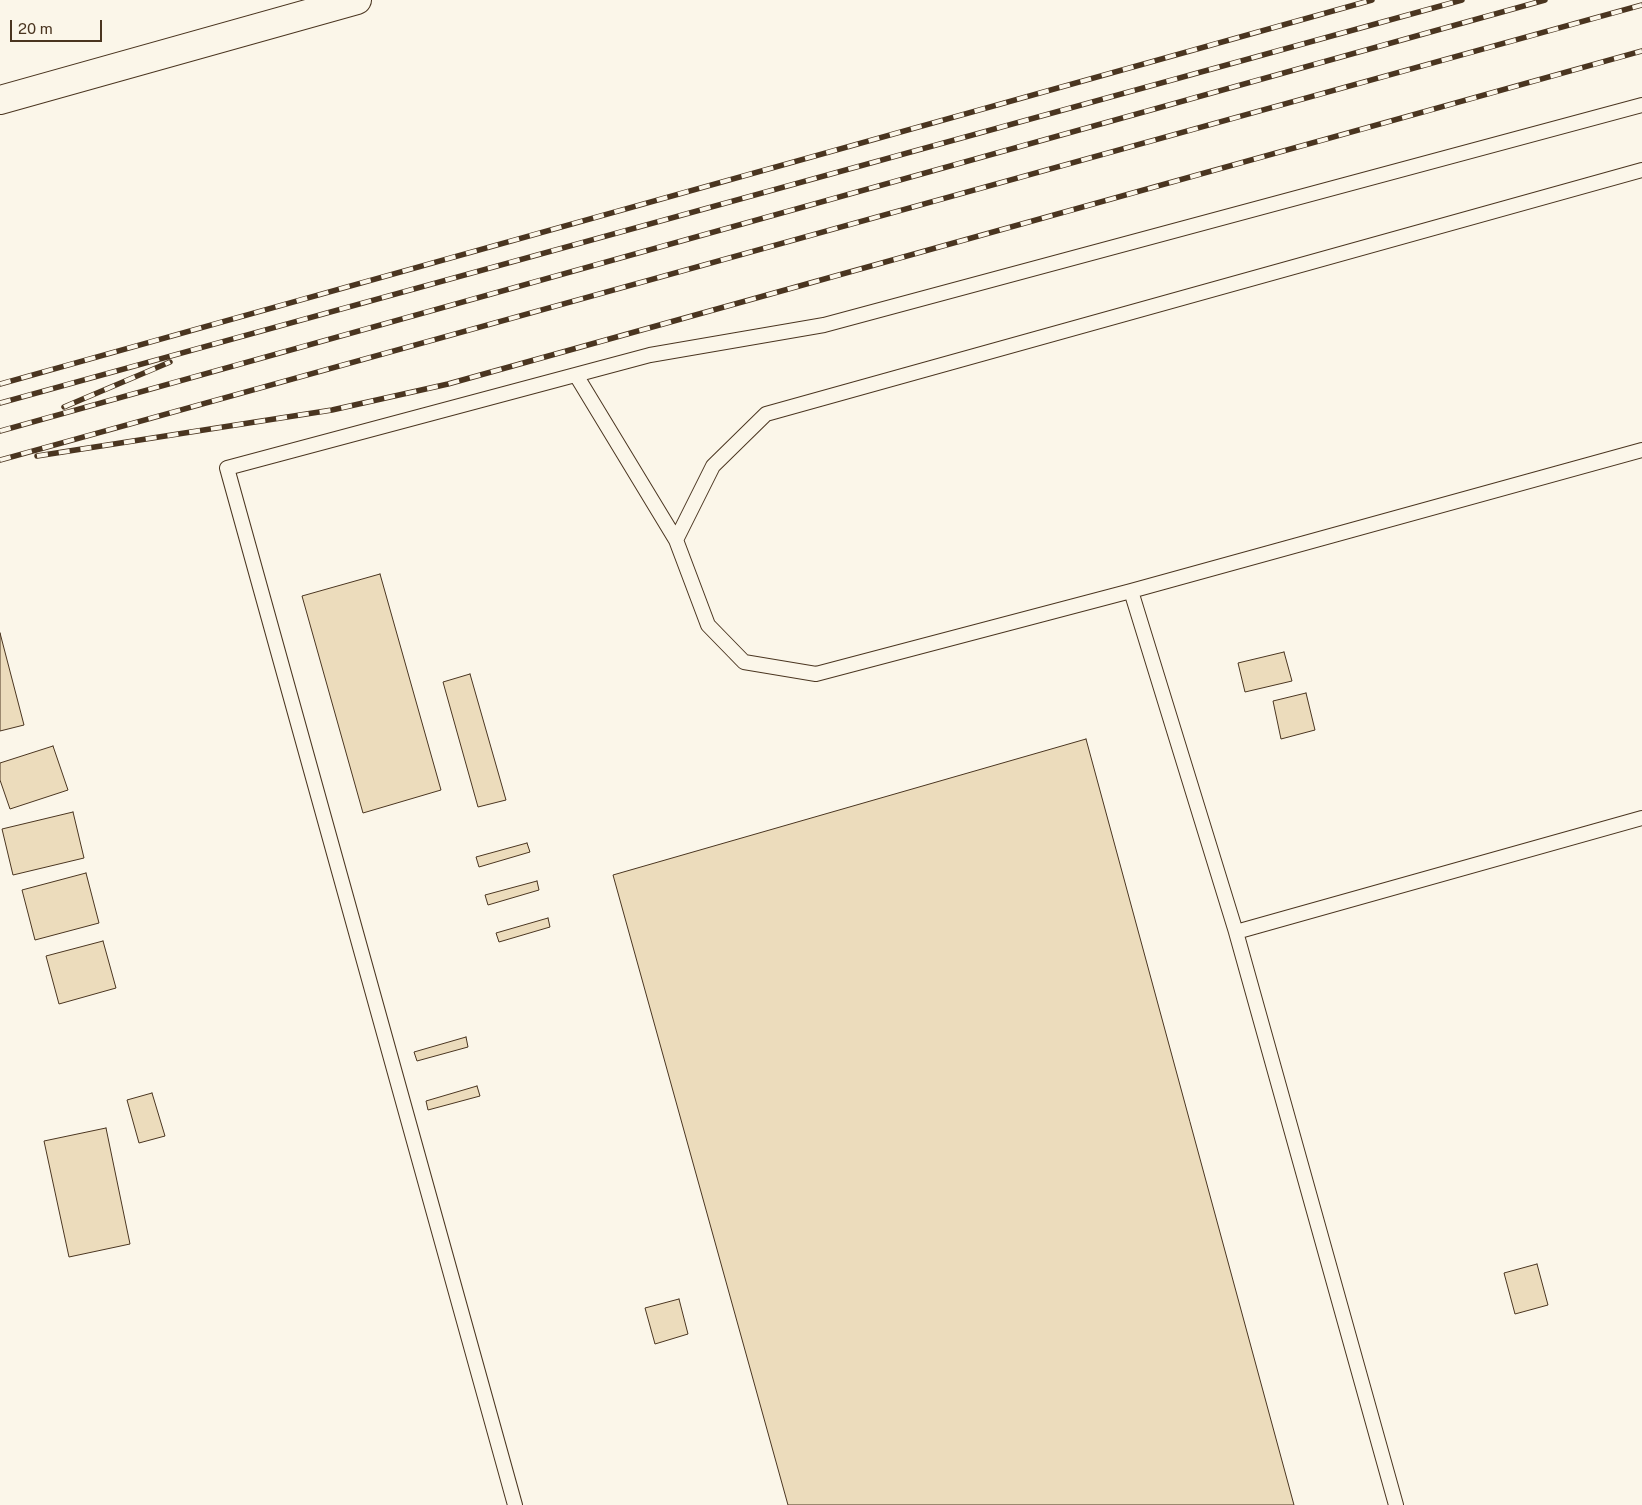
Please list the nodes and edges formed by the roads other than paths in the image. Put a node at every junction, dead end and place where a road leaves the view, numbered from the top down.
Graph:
1 (357, 0) edge
2 (0, 100) edge
3 (1642, 105) edge
4 (1642, 170) edge
5 (576, 375) junction
6 (1642, 450) edge
7 (676, 540) junction
8 (1131, 591) junction
9 (1642, 818) edge
10 (1236, 932) junction
11 (515, 1505) edge
12 (1396, 1505) edge

1 - 2 main road
3 - 5 lane
4 - 7 lane
5 - 7 lane
5 - 11 lane
6 - 8 lane
7 - 8 lane
8 - 10 lane
9 - 10 lane
10 - 12 lane

